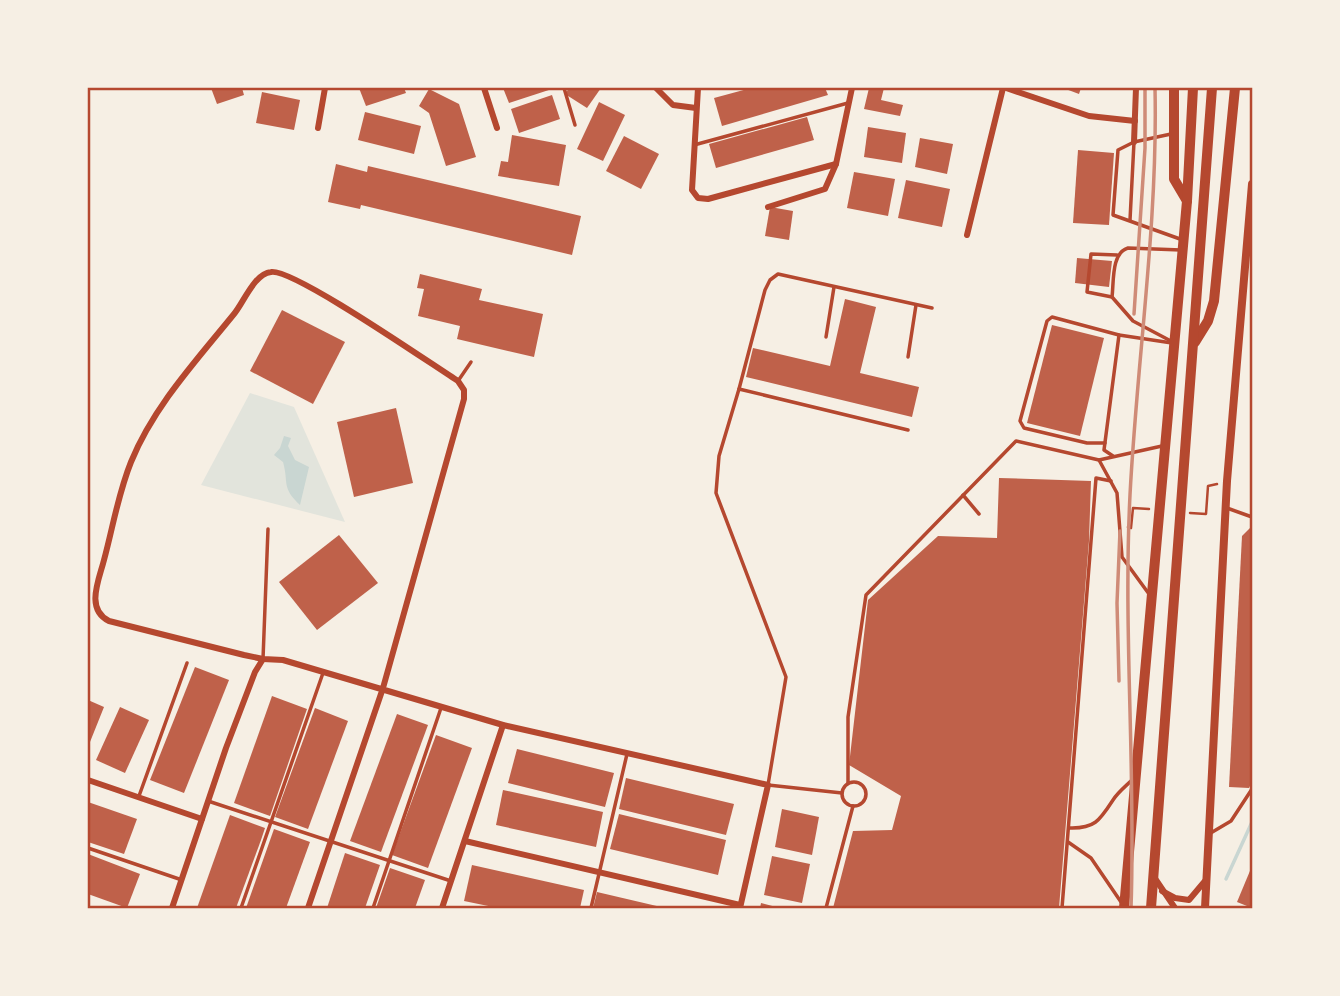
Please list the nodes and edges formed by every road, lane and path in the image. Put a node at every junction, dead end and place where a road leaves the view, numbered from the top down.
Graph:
1 (325, 88) edge
2 (484, 88) edge
3 (564, 88) edge
4 (656, 88) edge
5 (698, 88) edge
6 (852, 88) edge
7 (1004, 88) edge
8 (1136, 88) edge
9 (1174, 88) edge
10 (1193, 88) edge
11 (1212, 88) edge
12 (1235, 88) edge
13 (849, 103) junction
14 (696, 108) junction
15 (1135, 121) junction
16 (575, 125) dead end
17 (318, 128) dead end
18 (497, 128) dead end
19 (1173, 134) junction
20 (1134, 142) junction
21 (694, 145) junction
22 (836, 164) junction
23 (1252, 184) edge
24 (1187, 201) junction
25 (768, 207) dead end
26 (1130, 220) junction
27 (967, 235) dead end
28 (1183, 245) junction
29 (1117, 255) junction
30 (834, 286) junction
31 (1112, 297) junction
32 (916, 305) junction
33 (932, 308) dead end
34 (1119, 335) junction
35 (825, 337) dead end
36 (1174, 343) junction
37 (1193, 345) junction
38 (908, 357) dead end
39 (471, 362) dead end
40 (458, 381) junction
41 (739, 389) junction
42 (908, 430) dead end
43 (1105, 443) junction
44 (1165, 445) junction
45 (1112, 456) junction
46 (1099, 460) junction
47 (1111, 481) junction
48 (1208, 486) dead end
49 (963, 495) junction
50 (1225, 507) junction
51 (1133, 508) dead end
52 (979, 514) dead end
53 (1206, 514) dead end
54 (1252, 517) edge
55 (1131, 528) dead end
56 (268, 529) dead end
57 (1152, 597) junction
58 (263, 659) junction
59 (187, 663) dead end
60 (324, 671) junction
61 (383, 688) junction
62 (442, 706) junction
63 (502, 725) junction
64 (627, 753) junction
65 (1136, 776) junction
66 (88, 780) edge
67 (848, 783) junction
68 (768, 785) junction
69 (1252, 789) edge
70 (842, 793) junction
71 (139, 798) junction
72 (208, 801) junction
73 (853, 806) junction
74 (202, 819) junction
75 (271, 821) junction
76 (1069, 828) junction
77 (1208, 834) junction
78 (331, 841) junction
79 (465, 841) junction
80 (1068, 842) junction
81 (88, 848) edge
82 (389, 860) junction
83 (600, 872) junction
84 (1153, 876) junction
85 (182, 880) junction
86 (451, 881) junction
87 (1205, 881) junction
88 (1162, 891) junction
89 (740, 907) edge
90 (172, 908) edge
91 (241, 908) edge
92 (308, 908) edge
93 (373, 908) edge
94 (442, 908) edge
95 (591, 908) edge
96 (826, 908) edge
97 (1062, 908) edge
98 (1124, 908) edge
99 (1151, 908) edge
100 (1175, 908) edge
101 (1205, 908) edge

1 - 17 street
2 - 18 street
3 - 16 lane
4 - 14 street
5 - 14 street
6 - 13 street
7 - 15 street
7 - 27 street
8 - 15 street
9 - 19 highway
10 - 24 highway
11 - 37 highway
12 - 37 highway
13 - 21 lane
13 - 22 street
14 - 21 street
15 - 20 street
19 - 20 lane
19 - 24 highway
20 - 26 lane
20 - 26 lane
21 - 22 street
22 - 25 street
23 - 50 street
24 - 28 highway
26 - 28 lane
28 - 29 lane
28 - 36 highway
29 - 31 lane
29 - 31 lane
30 - 32 lane
30 - 35 lane
30 - 41 lane
31 - 36 lane
32 - 33 lane
32 - 38 lane
34 - 36 lane
34 - 43 lane
34 - 43 lane
36 - 44 highway
37 - 84 highway
39 - 40 lane
40 - 58 street
40 - 61 street
41 - 42 lane
41 - 68 lane
43 - 45 lane
44 - 45 lane
44 - 57 highway
45 - 46 lane
46 - 47 lane
46 - 49 lane
47 - 57 lane
47 - 76 lane
48 - 53 path
49 - 52 lane
49 - 67 lane
50 - 54 lane
50 - 77 street
51 - 55 path
56 - 58 lane
57 - 65 highway
58 - 60 street
58 - 72 street
59 - 71 lane
60 - 61 street
60 - 75 lane
61 - 62 street
61 - 78 street
62 - 63 street
62 - 82 lane
63 - 64 street
63 - 79 street
64 - 68 street
64 - 83 lane
65 - 76 lane
65 - 98 highway
66 - 71 street
67 - 70 lane
67 - 73 lane
68 - 70 lane
68 - 89 street
69 - 77 lane
70 - 73 lane
71 - 74 street
72 - 74 street
72 - 75 lane
73 - 96 lane
74 - 85 street
75 - 78 lane
75 - 91 lane
76 - 80 lane
77 - 87 street
78 - 82 lane
78 - 92 street
79 - 83 street
79 - 86 street
80 - 97 lane
80 - 98 lane
81 - 85 lane
82 - 86 lane
82 - 93 lane
83 - 89 street
83 - 95 lane
84 - 88 street
84 - 99 highway
85 - 90 street
86 - 94 street
87 - 88 street
87 - 101 street
88 - 100 street

